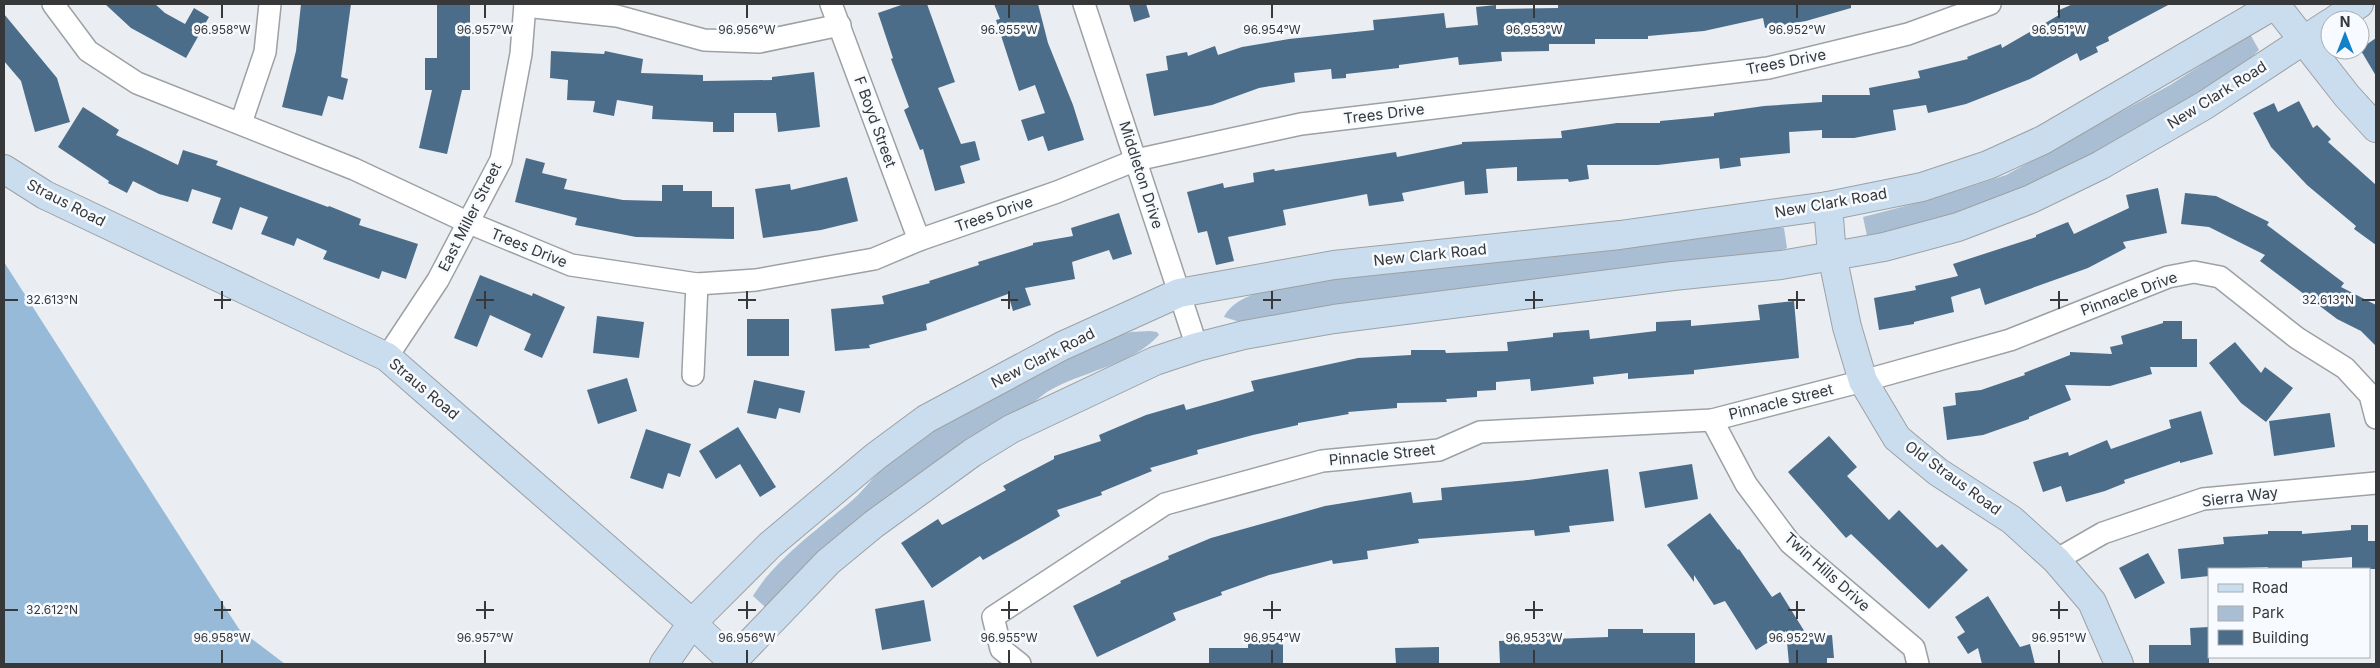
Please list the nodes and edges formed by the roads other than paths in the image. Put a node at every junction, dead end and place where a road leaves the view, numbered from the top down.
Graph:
1 (53, 4) edge
2 (270, 4) edge
3 (831, 4) edge
4 (1084, 4) edge
5 (1990, 4) edge
6 (2276, 4) edge
7 (525, 5) edge
8 (840, 25) junction
9 (2320, 30) edge
10 (2303, 41) junction
11 (241, 123) junction
12 (2376, 128) edge
13 (1136, 160) junction
14 (4, 169) edge
15 (1828, 206) junction
16 (467, 222) junction
17 (919, 240) junction
18 (1832, 255) junction
19 (697, 284) junction
20 (1180, 293) junction
21 (1197, 346) junction
22 (387, 357) junction
23 (692, 375) dead end
24 (1863, 381) junction
25 (2376, 418) edge
26 (1712, 420) junction
27 (2376, 483) edge
28 (2056, 560) junction
29 (692, 623) junction
30 (733, 663) edge
31 (664, 664) edge
32 (1020, 664) edge
33 (1918, 664) edge
34 (2118, 664) edge

1 - 11 street, Trees Drive
2 - 11 street
3 - 8 street, F Boyd Street
4 - 13 street, Middleton Drive
5 - 13 street, Trees Drive
6 - 10 main road
6 - 15 main road, New Clark Road
7 - 8 street
7 - 16 street, East Miller Street
8 - 17 street, F Boyd Street
9 - 10 main road, New Clark Road
10 - 12 main road
10 - 18 main road, New Clark Road
11 - 16 street, Trees Drive
13 - 17 street, Trees Drive
13 - 20 street, Middleton Drive
14 - 22 main road, Straus Road
15 - 18 main road, Old Straus Road
15 - 20 main road, New Clark Road
16 - 19 street, Trees Drive
16 - 22 street, East Miller Street
17 - 19 street, Trees Drive
18 - 21 main road, New Clark Road
18 - 24 main road, Old Straus Road
19 - 23 street
20 - 21 street, Middleton Drive
20 - 29 main road, New Clark Road
21 - 30 main road, New Clark Road
22 - 29 main road, Straus Road
24 - 25 street, Pinnacle Drive
24 - 26 street, Pinnacle Street
24 - 28 main road, Old Straus Road
26 - 32 street, Pinnacle Street
26 - 33 street, Twin Hills Drive
27 - 28 street, Sierra Way
28 - 34 main road, Old Straus Road
29 - 30 main road, Straus Road
29 - 31 main road, New Clark Road

